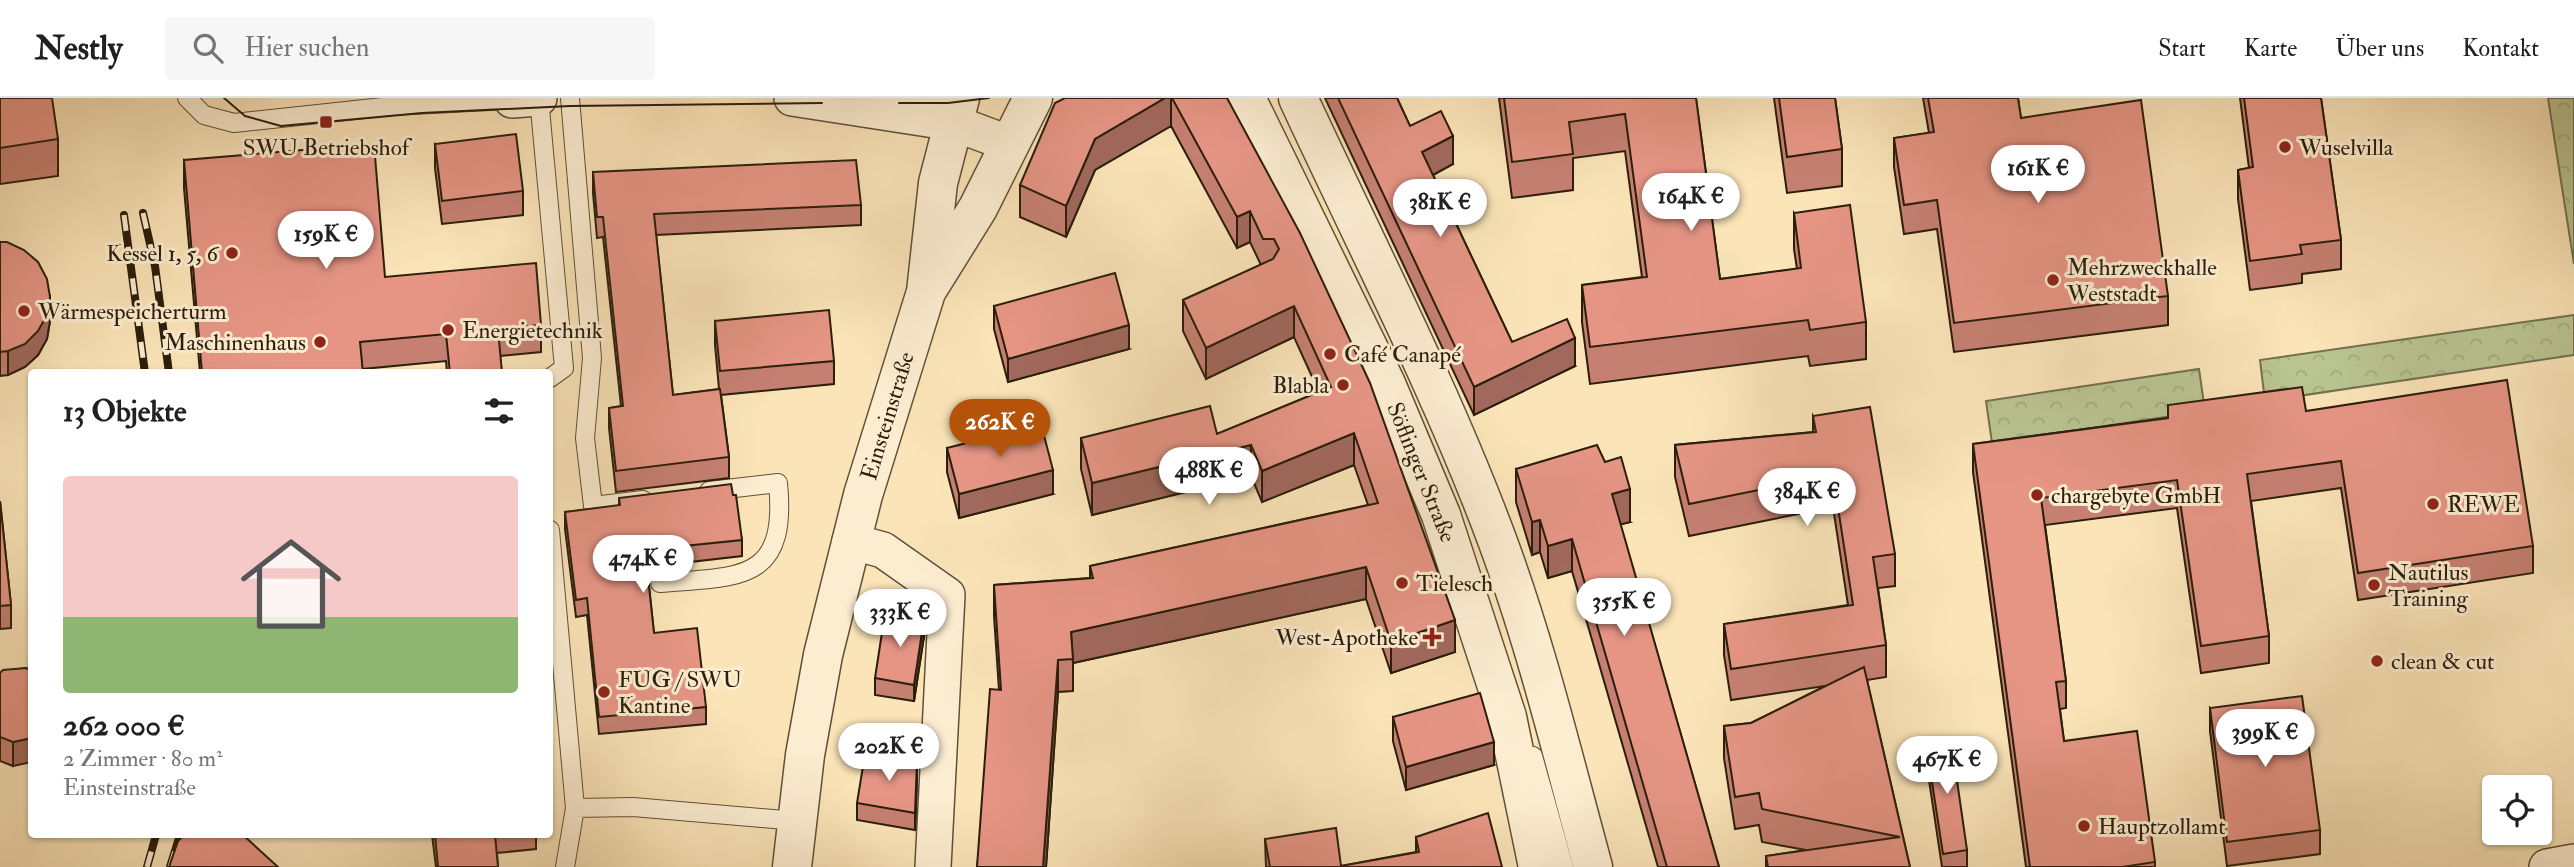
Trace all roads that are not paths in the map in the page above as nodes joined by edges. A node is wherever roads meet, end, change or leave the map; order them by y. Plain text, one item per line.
1 (187, 98) edge
2 (570, 98) edge
3 (1033, 98) edge
4 (1246, 98) edge
5 (1265, 98) edge
6 (1280, 98) edge
7 (1298, 98) edge
8 (518, 99) edge
9 (807, 101) edge
10 (884, 104) edge
11 (951, 106) edge
12 (1010, 144) junction
13 (926, 292) junction
14 (553, 377) edge
15 (685, 494) edge
16 (659, 498) edge
17 (850, 541) junction
18 (553, 563) edge
19 (660, 583) dead end
20 (575, 808) junction
21 (796, 821) junction
22 (2574, 862) edge
23 (565, 867) edge
24 (792, 867) edge
25 (933, 867) edge
26 (1538, 867) edge
27 (1564, 867) edge
28 (1578, 867) edge
29 (1594, 867) edge
30 (2547, 867) edge

1 - 8 lane
2 - 16 lane
3 - 12 street, Einsteinstraße
4 - 26 street, Söflinger Straße
5 - 27 lane
6 - 28 lane
7 - 29 street, Söflinger Straße
8 - 14 lane
9 - 10 street
10 - 11 street
11 - 12 street
11 - 13 street, Einsteinstraße
12 - 13 street, Einsteinstraße
13 - 17 street, Einsteinstraße
15 - 19 lane
17 - 21 street, Einsteinstraße
17 - 25 street
18 - 20 lane
20 - 21 lane
20 - 23 lane
21 - 24 street, Einsteinstraße
22 - 30 street

